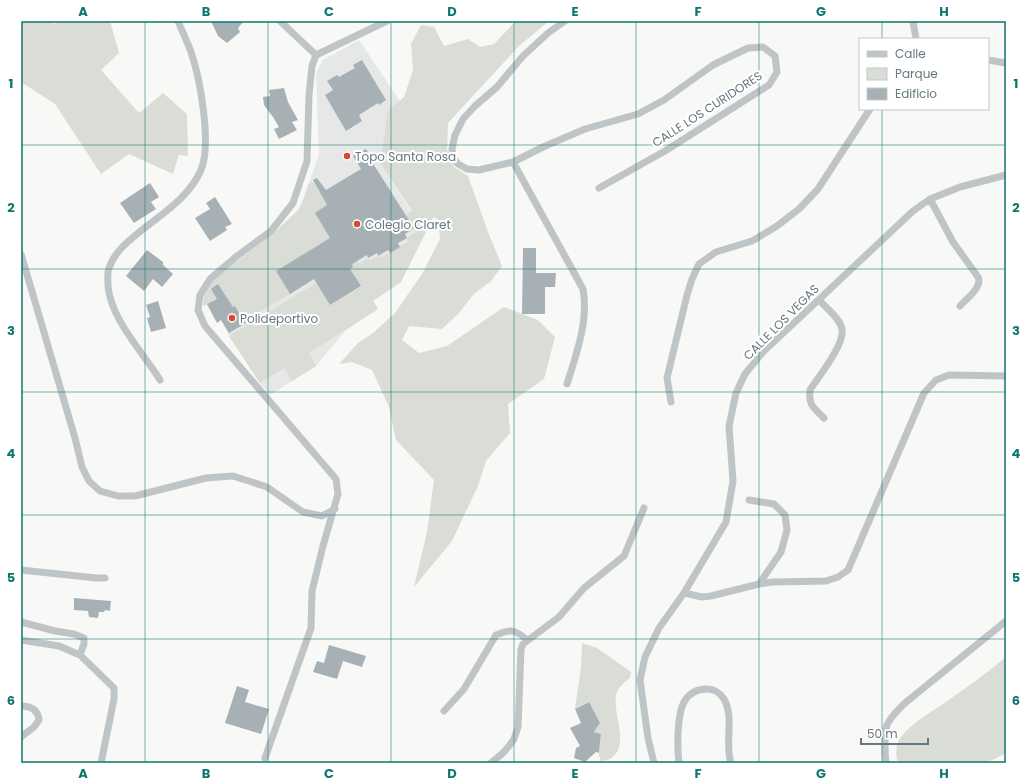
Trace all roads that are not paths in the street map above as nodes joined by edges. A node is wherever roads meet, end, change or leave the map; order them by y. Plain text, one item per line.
1 (178, 21) edge
2 (280, 21) edge
3 (387, 21) edge
4 (565, 21) edge
5 (913, 21) edge
6 (916, 38) edge
7 (316, 55) junction
8 (989, 60) edge
9 (1006, 63) edge
10 (869, 110) edge
11 (513, 162) junction
12 (1006, 175) edge
13 (599, 188) dead end
14 (930, 198) junction
15 (21, 254) edge
16 (819, 300) junction
17 (960, 306) dead end
18 (1006, 376) edge
19 (160, 380) dead end
20 (567, 384) dead end
21 (671, 402) dead end
22 (824, 418) dead end
23 (749, 500) dead end
24 (644, 508) dead end
25 (335, 509) junction
26 (21, 570) edge
27 (105, 578) dead end
28 (758, 584) junction
29 (684, 593) junction
30 (1006, 621) edge
31 (21, 622) edge
32 (21, 640) edge
33 (526, 640) junction
34 (80, 655) junction
35 (21, 706) edge
36 (444, 711) dead end
37 (21, 737) edge
38 (265, 758) dead end
39 (101, 763) edge
40 (491, 763) edge
41 (654, 763) edge
42 (679, 763) edge
43 (731, 763) edge
44 (886, 763) edge

1 - 19 street
2 - 7 street
3 - 7 street
4 - 11 street, CALLE LOS CURIDORES
5 - 6 street
7 - 25 street
8 - 9 street
10 - 21 street
11 - 13 street, CALLE LOS CURIDORES
11 - 20 street
12 - 14 street, CALLE LOS VEGAS
14 - 16 street, CALLE LOS VEGAS
14 - 17 street
15 - 25 street
16 - 22 street
16 - 29 street, CALLE LOS VEGAS
18 - 28 street
23 - 28 street
24 - 33 street
25 - 38 street
26 - 27 street
28 - 29 street
29 - 41 street, CALLE LOS VEGAS
30 - 44 street
31 - 34 street
32 - 34 street
33 - 36 street
33 - 40 street
34 - 39 street
35 - 37 street
42 - 43 street

